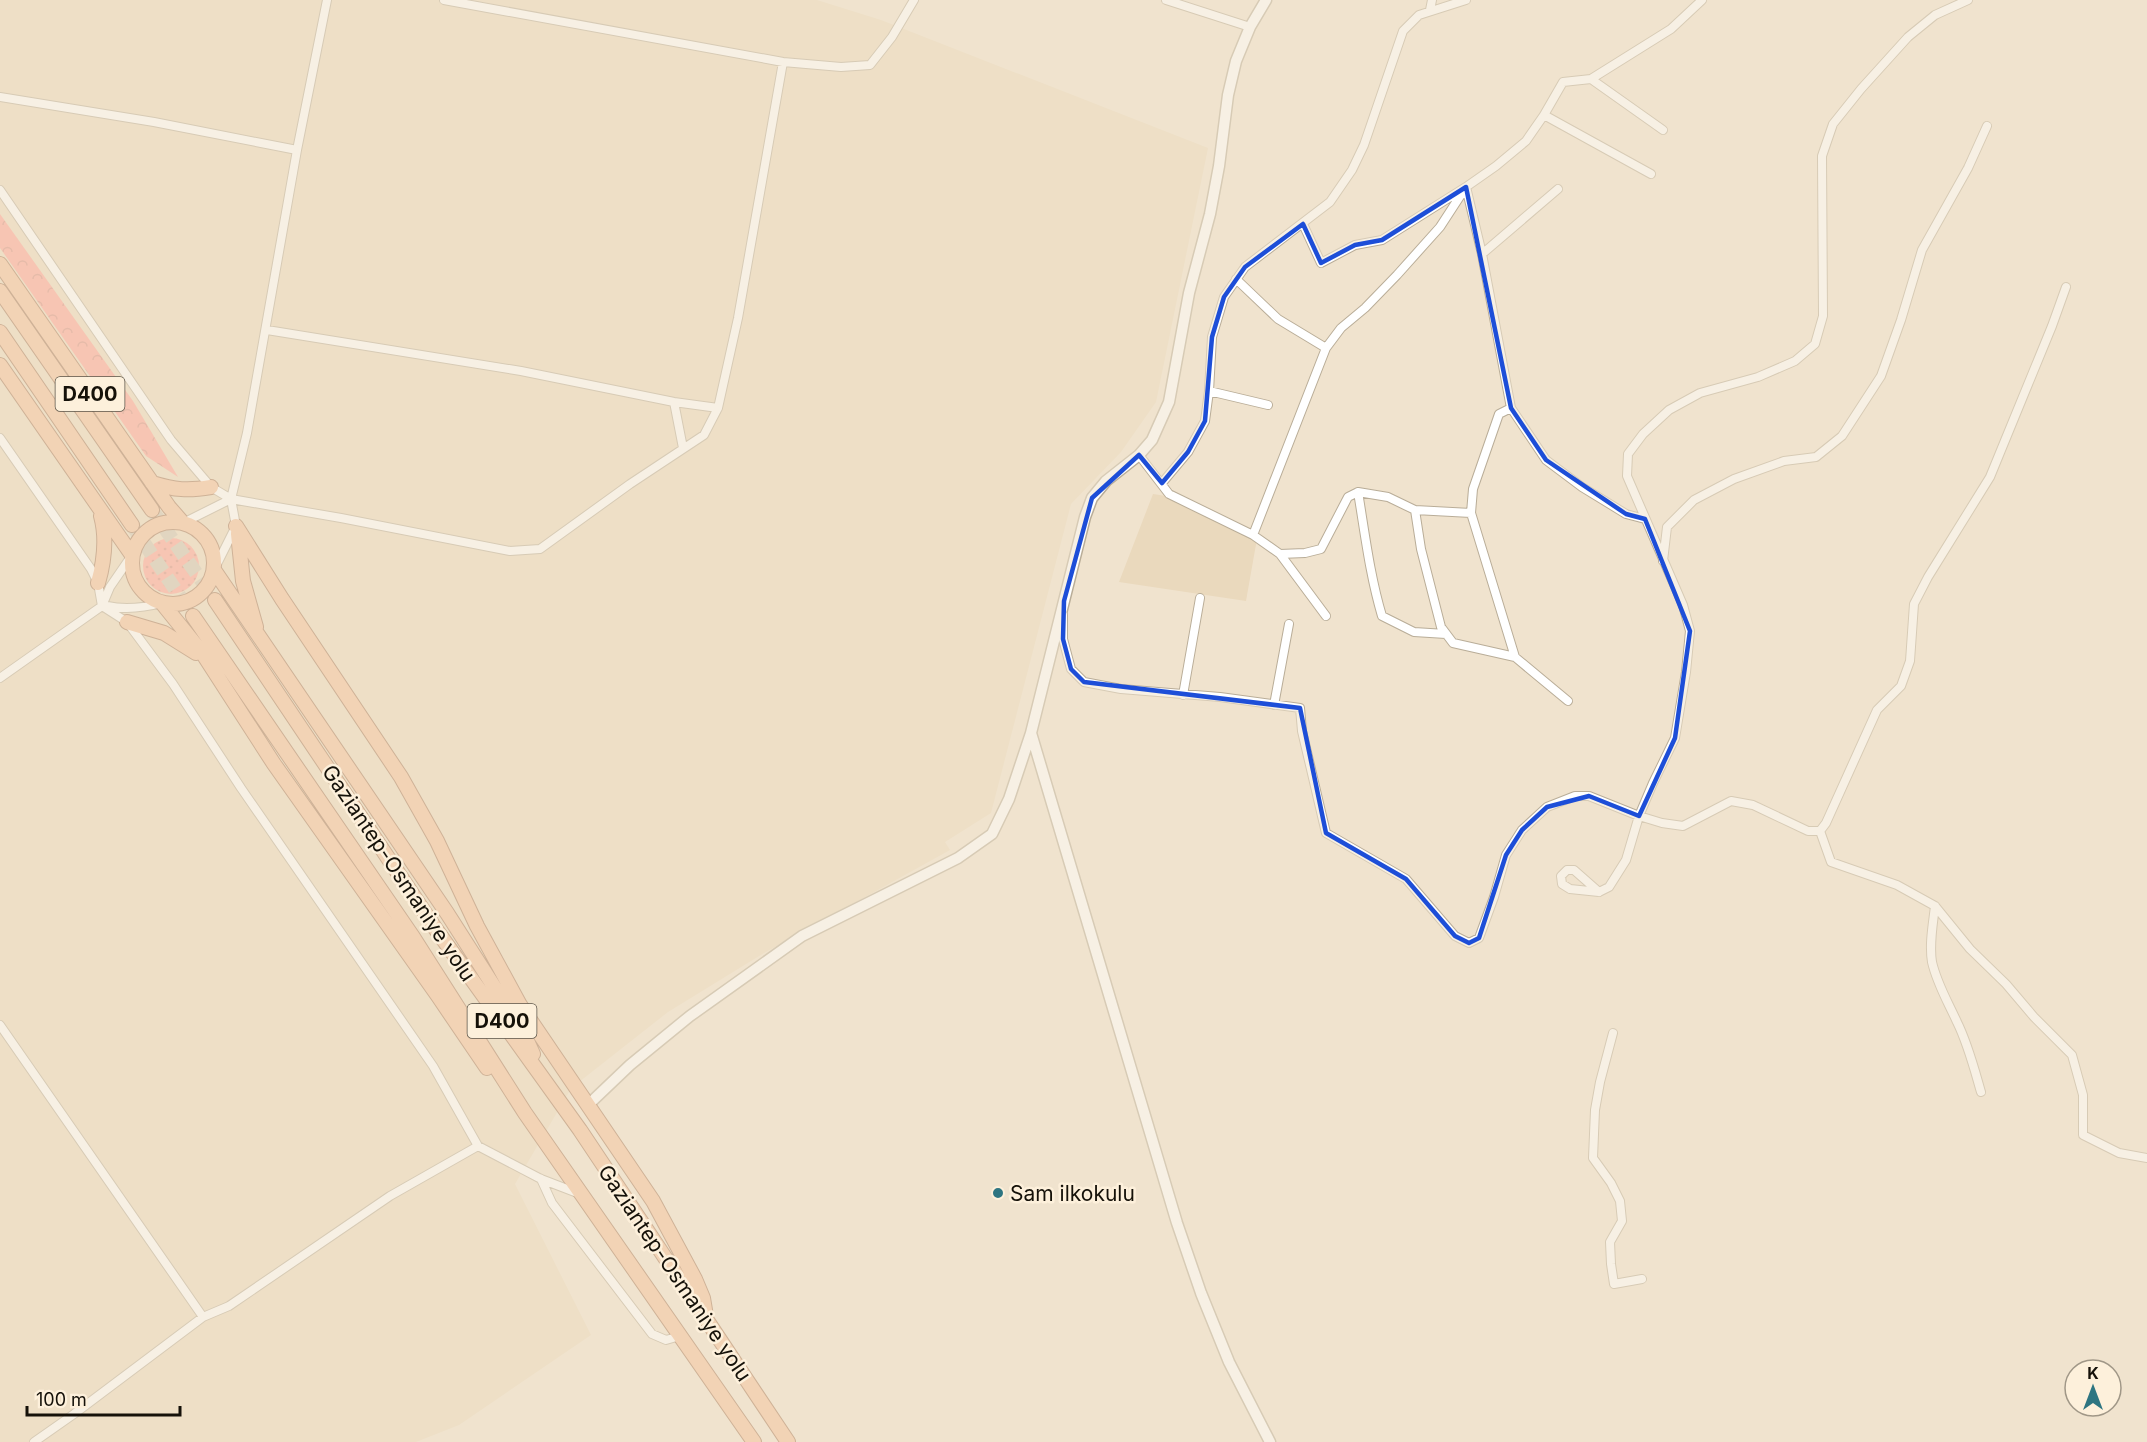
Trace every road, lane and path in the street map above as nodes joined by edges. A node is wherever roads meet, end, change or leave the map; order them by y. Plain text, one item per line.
1 (327, 0) edge
2 (444, 0) edge
3 (914, 0) edge
4 (1166, 0) edge
5 (1266, 0) edge
6 (1432, 0) edge
7 (1466, 0) edge
8 (1702, 0) edge
9 (1968, 0) edge
10 (1430, 10) junction
11 (1250, 27) junction
12 (783, 62) junction
13 (1591, 79) junction
14 (0, 97) edge
15 (1544, 115) junction
16 (1987, 126) dead end
17 (1663, 130) dead end
18 (297, 150) junction
19 (1651, 174) dead end
20 (1466, 187) junction
21 (1558, 189) dead end
22 (0, 190) edge
23 (1303, 224) junction
24 (1482, 254) junction
25 (0, 264) edge
26 (1236, 279) junction
27 (2066, 287) dead end
28 (0, 291) edge
29 (267, 330) junction
30 (0, 332) edge
31 (1326, 348) junction
32 (0, 365) edge
33 (1209, 391) junction
34 (674, 402) junction
35 (1268, 405) dead end
36 (718, 408) junction
37 (1511, 408) junction
38 (0, 438) edge
39 (683, 448) junction
40 (1138, 455) junction
41 (152, 483) junction
42 (1162, 483) junction
43 (211, 487) junction
44 (1358, 492) junction
45 (231, 499) junction
46 (98, 509) junction
47 (152, 510) tunnel mouth
48 (1415, 510) junction
49 (1471, 513) junction
50 (1645, 519) junction
51 (183, 523) junction
52 (132, 525) tunnel mouth
53 (236, 526) junction
54 (1253, 535) junction
55 (1280, 554) junction
56 (132, 555) junction
57 (1663, 562) junction
58 (214, 570) junction
59 (98, 583) junction
60 (1200, 598) dead end
61 (215, 600) tunnel mouth
62 (1064, 601) junction
63 (162, 603) junction
64 (102, 606) junction
65 (193, 616) tunnel mouth
66 (1326, 616) dead end
67 (128, 622) junction
68 (1289, 624) dead end
69 (1446, 634) junction
70 (259, 637) junction
71 (1515, 657) junction
72 (208, 662) junction
73 (0, 678) edge
74 (1183, 695) junction
75 (1568, 701) dead end
76 (1274, 705) junction
77 (1031, 733) junction
78 (1640, 816) junction
79 (1820, 831) junction
80 (1599, 892) junction
81 (1935, 906) junction
82 (0, 1025) edge
83 (1613, 1033) dead end
84 (548, 1086) junction
85 (1981, 1092) dead end
86 (588, 1105) junction
87 (525, 1113) junction
88 (478, 1146) junction
89 (2147, 1158) edge
90 (541, 1179) junction
91 (580, 1194) junction
92 (1642, 1279) dead end
93 (203, 1317) junction
94 (706, 1321) junction
95 (680, 1336) junction
96 (34, 1442) edge
97 (754, 1442) edge
98 (788, 1442) edge
99 (1270, 1442) edge

1 - 18 street
2 - 12 street
3 - 12 street
4 - 11 street
5 - 11 street
6 - 10 street
7 - 10 street
8 - 13 street
9 - 50 street
10 - 23 street
11 - 40 street
12 - 36 street
13 - 15 street
13 - 17 street
14 - 18 street
15 - 19 street
15 - 20 street
16 - 57 street
18 - 29 street
20 - 23 street
20 - 24 street
20 - 31 street
21 - 24 street
22 - 43 street
23 - 26 street
24 - 37 street
25 - 41 highway, D400
26 - 31 street
26 - 33 street
27 - 79 street
28 - 47 highway
29 - 34 street
29 - 45 street
30 - 52 highway
31 - 54 street
32 - 46 highway, D400
33 - 35 street
33 - 42 street
34 - 36 street
34 - 39 street
36 - 39 street
37 - 49 street
37 - 50 street
38 - 59 street
39 - 45 street
40 - 42 street
40 - 62 street
41 - 43 highway
41 - 51 highway, D400
42 - 54 street
43 - 45 street
44 - 48 street
44 - 55 street
44 - 69 street
45 - 51 street
45 - 53 street
46 - 56 highway, D400
46 - 59 highway, D400
48 - 49 street
48 - 69 street
49 - 71 street
50 - 57 street
51 - 56 highway
51 - 58 highway, D400
53 - 58 street
53 - 70 highway, D400
53 - 86 highway
54 - 55 street
55 - 66 street
56 - 63 highway, D400
56 - 64 street
57 - 78 street
58 - 63 highway
58 - 70 highway, D400
59 - 64 street
60 - 74 street
61 - 84 highway, Gaziantep-Osmaniye yolu / D400
62 - 74 street
62 - 77 street
63 - 64 street
63 - 72 highway, D400
64 - 67 street
64 - 73 street
65 - 87 highway, Gaziantep-Osmaniye yolu / D400
67 - 72 highway, D400
67 - 88 street
68 - 76 street
69 - 71 street
70 - 84 highway, D400
71 - 75 street
72 - 87 highway, D400
74 - 76 street
76 - 78 street
77 - 86 street
77 - 99 street
78 - 79 street
78 - 80 street
79 - 81 street
80 - 80 street
81 - 85 street
81 - 89 street
82 - 93 street
83 - 92 street
84 - 94 highway, Gaziantep-Osmaniye yolu / D400
86 - 94 highway
87 - 91 highway, Gaziantep-Osmaniye yolu / D400
88 - 90 street
88 - 93 street
90 - 91 street
90 - 95 street
91 - 95 highway, Gaziantep-Osmaniye yolu / D400
93 - 96 street
94 - 98 highway, Gaziantep-Osmaniye yolu / D400
95 - 97 highway, Gaziantep-Osmaniye yolu / D400

